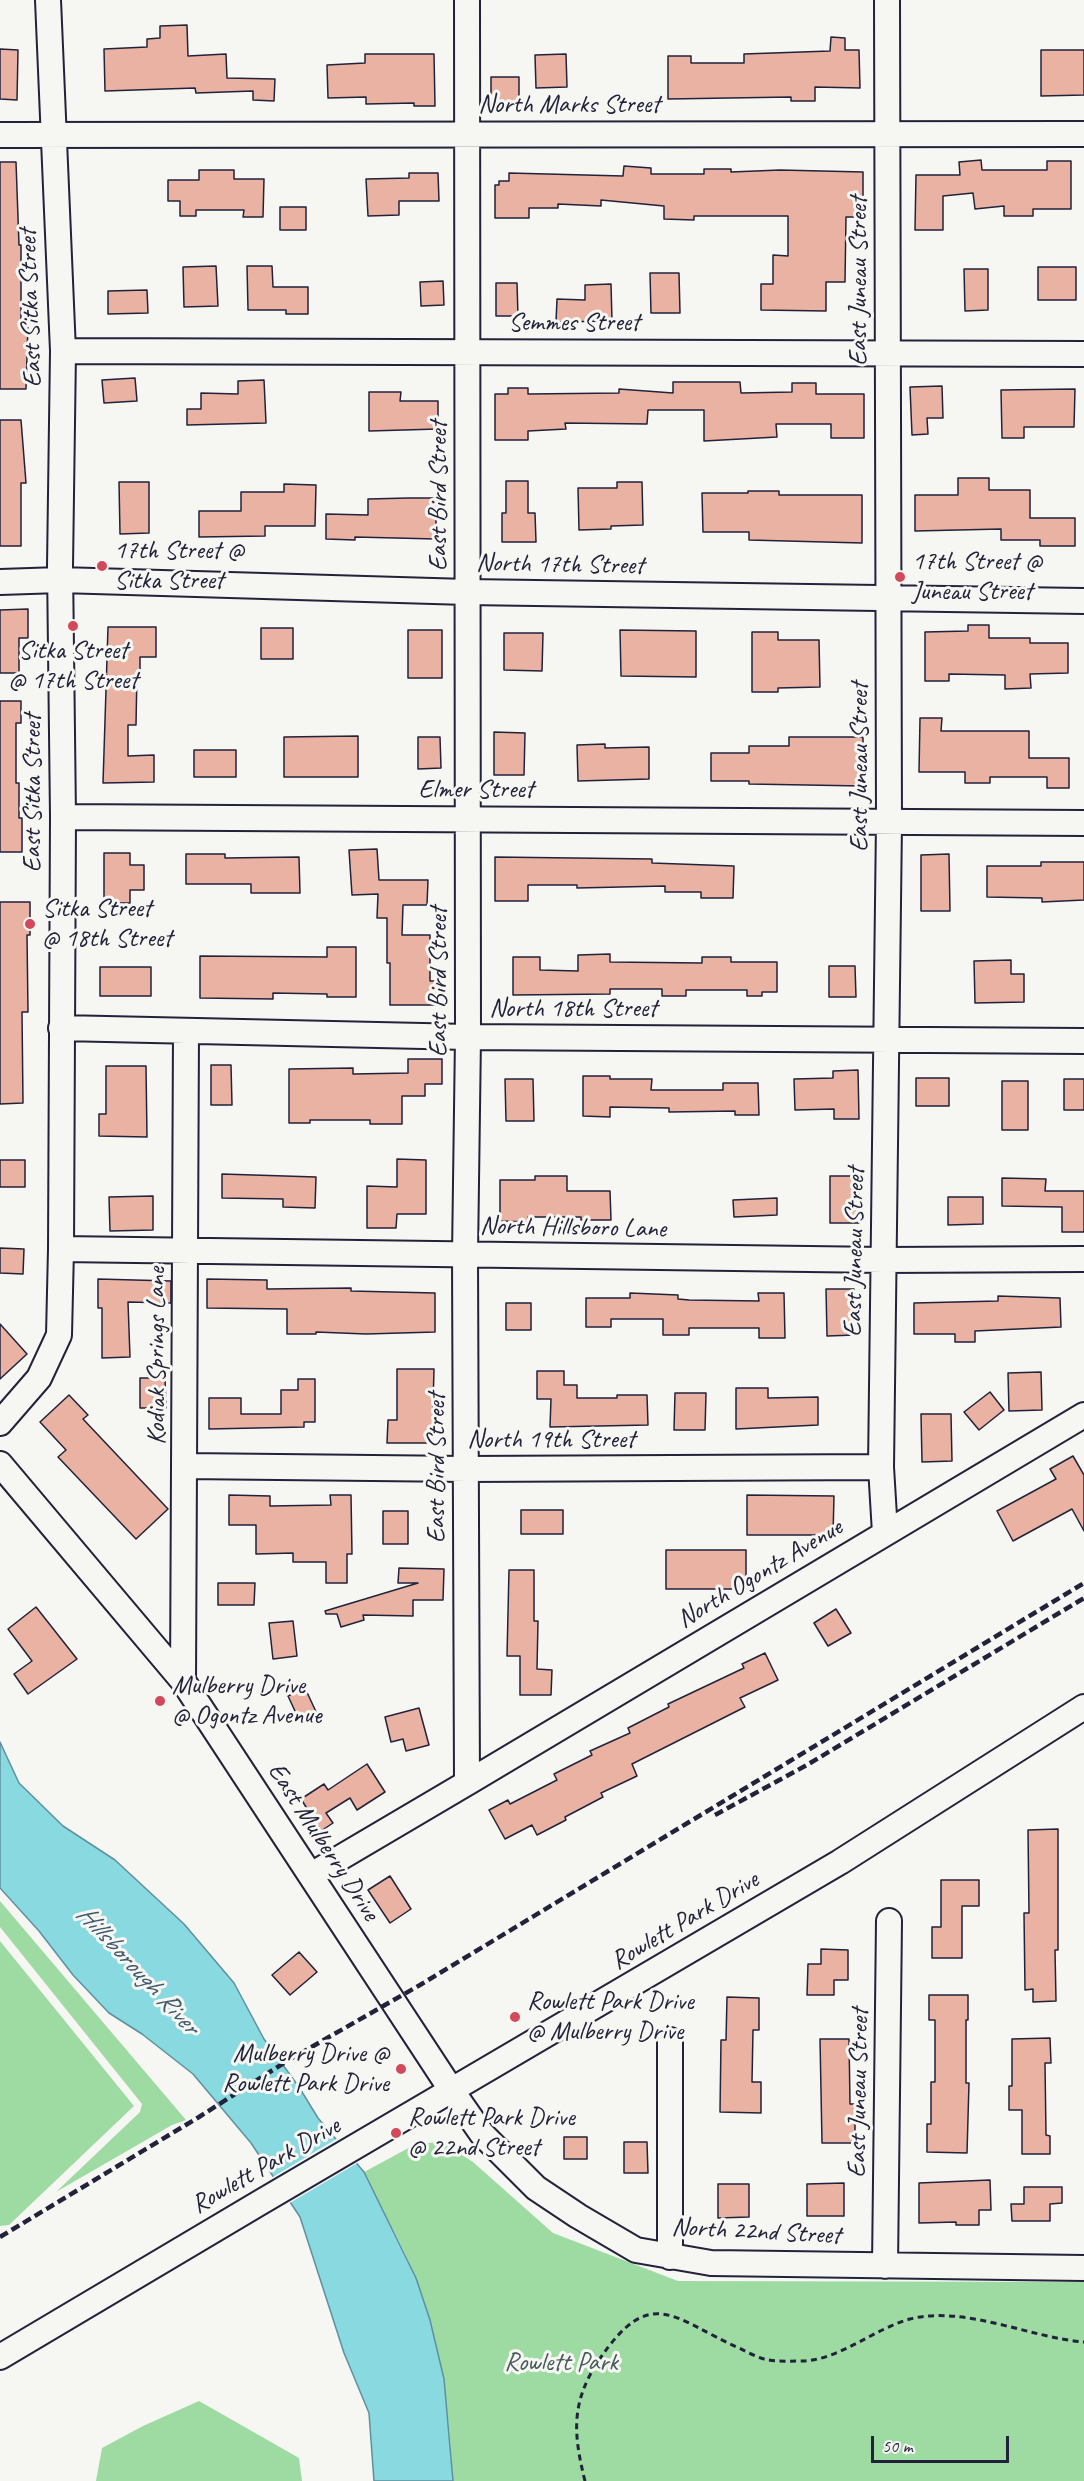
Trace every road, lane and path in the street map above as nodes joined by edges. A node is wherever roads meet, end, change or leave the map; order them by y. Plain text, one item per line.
1 (48, 0) edge
2 (467, 0) edge
3 (887, 0) edge
4 (467, 133) junction
5 (887, 134) junction
6 (1084, 134) edge
7 (0, 135) edge
8 (53, 135) junction
9 (63, 351) junction
10 (467, 351) junction
11 (887, 353) junction
12 (1084, 354) edge
13 (60, 580) junction
14 (0, 582) edge
15 (467, 592) junction
16 (888, 599) junction
17 (1084, 601) edge
18 (63, 817) junction
19 (468, 818) junction
20 (889, 822) junction
21 (1084, 823) edge
22 (61, 1028) junction
23 (186, 1032) junction
24 (468, 1037) junction
25 (886, 1040) junction
26 (1084, 1041) edge
27 (61, 1249) junction
28 (186, 1252) junction
29 (465, 1255) junction
30 (1084, 1259) edge
31 (883, 1260) junction
32 (1084, 1415) edge
33 (0, 1423) edge
34 (0, 1464) edge
35 (185, 1466) junction
36 (881, 1467) junction
37 (466, 1468) junction
38 (885, 1533) junction
39 (183, 1681) junction
40 (1084, 1707) edge
41 (467, 1784) junction
42 (311, 1875) junction
43 (889, 1921) dead end
44 (670, 2040) dead end
45 (452, 2091) junction
46 (670, 2257) junction
47 (885, 2266) junction
48 (1084, 2268) edge
49 (1084, 2342) edge
50 (0, 2357) edge
51 (585, 2481) edge

1 - 8 street, East Sitka Street
2 - 4 street, East Bird Street
3 - 5 street, East Juneau Street
4 - 5 street, North Marks Street
4 - 8 street, North Marks Street
4 - 10 street, East Bird Street
5 - 6 street, North Marks Street
5 - 11 street, East Juneau Street
7 - 8 street, North Marks Street
8 - 9 street, East Sitka Street
9 - 10 street, Semmes Street
9 - 13 street, East Sitka Street
10 - 11 street, Semmes Street
10 - 15 street, East Bird Street
11 - 12 street, Semmes Street
11 - 16 street, East Juneau Street
13 - 14 street, North 17th Street
13 - 15 street, North 17th Street
13 - 18 street, East Sitka Street
15 - 16 street, North 17th Street
15 - 19 street, East Bird Street
16 - 17 street, North 17th Street
16 - 20 street, East Juneau Street
18 - 19 street, Elmer Street
18 - 22 street, East Sitka Street
19 - 20 street, Elmer Street
19 - 24 street, East Bird Street
20 - 21 street, Elmer Street
20 - 25 street, East Juneau Street
22 - 23 street, North 18th Street
22 - 27 street, East Sitka Street
23 - 24 street, North 18th Street
23 - 28 street, Kodiak Springs Lane
24 - 25 street, North 18th Street
24 - 29 street, East Bird Street
25 - 26 street, North 18th Street
25 - 31 street, East Juneau Street
27 - 28 street, North Hillsboro Lane
27 - 33 street, East Sitka Street
28 - 29 street, North Hillsboro Lane
28 - 35 street, Kodiak Springs Lane
29 - 31 street, North Hillsboro Lane
29 - 37 street, East Bird Street
30 - 31 street, North Hillsboro Lane
31 - 36 street, East Juneau Street
32 - 38 street, North Ogontz Avenue
34 - 39 street, East Mulberry Drive
35 - 37 street, North 19th Street
35 - 39 street, Kodiak Springs Lane
36 - 37 street, North 19th Street
36 - 38 street, East Juneau Street
37 - 41 street, East Bird Street
38 - 41 street, North Ogontz Avenue
39 - 42 street, East Mulberry Drive
40 - 45 street, Rowlett Park Drive
41 - 42 street
42 - 45 street, East Mulberry Drive
43 - 47 street, East Juneau Street
44 - 46 street
45 - 46 street, North 22nd Street
45 - 50 street, Rowlett Park Drive
46 - 47 street, North 22nd Street
47 - 48 street, North 22nd Street
49 - 51 path

